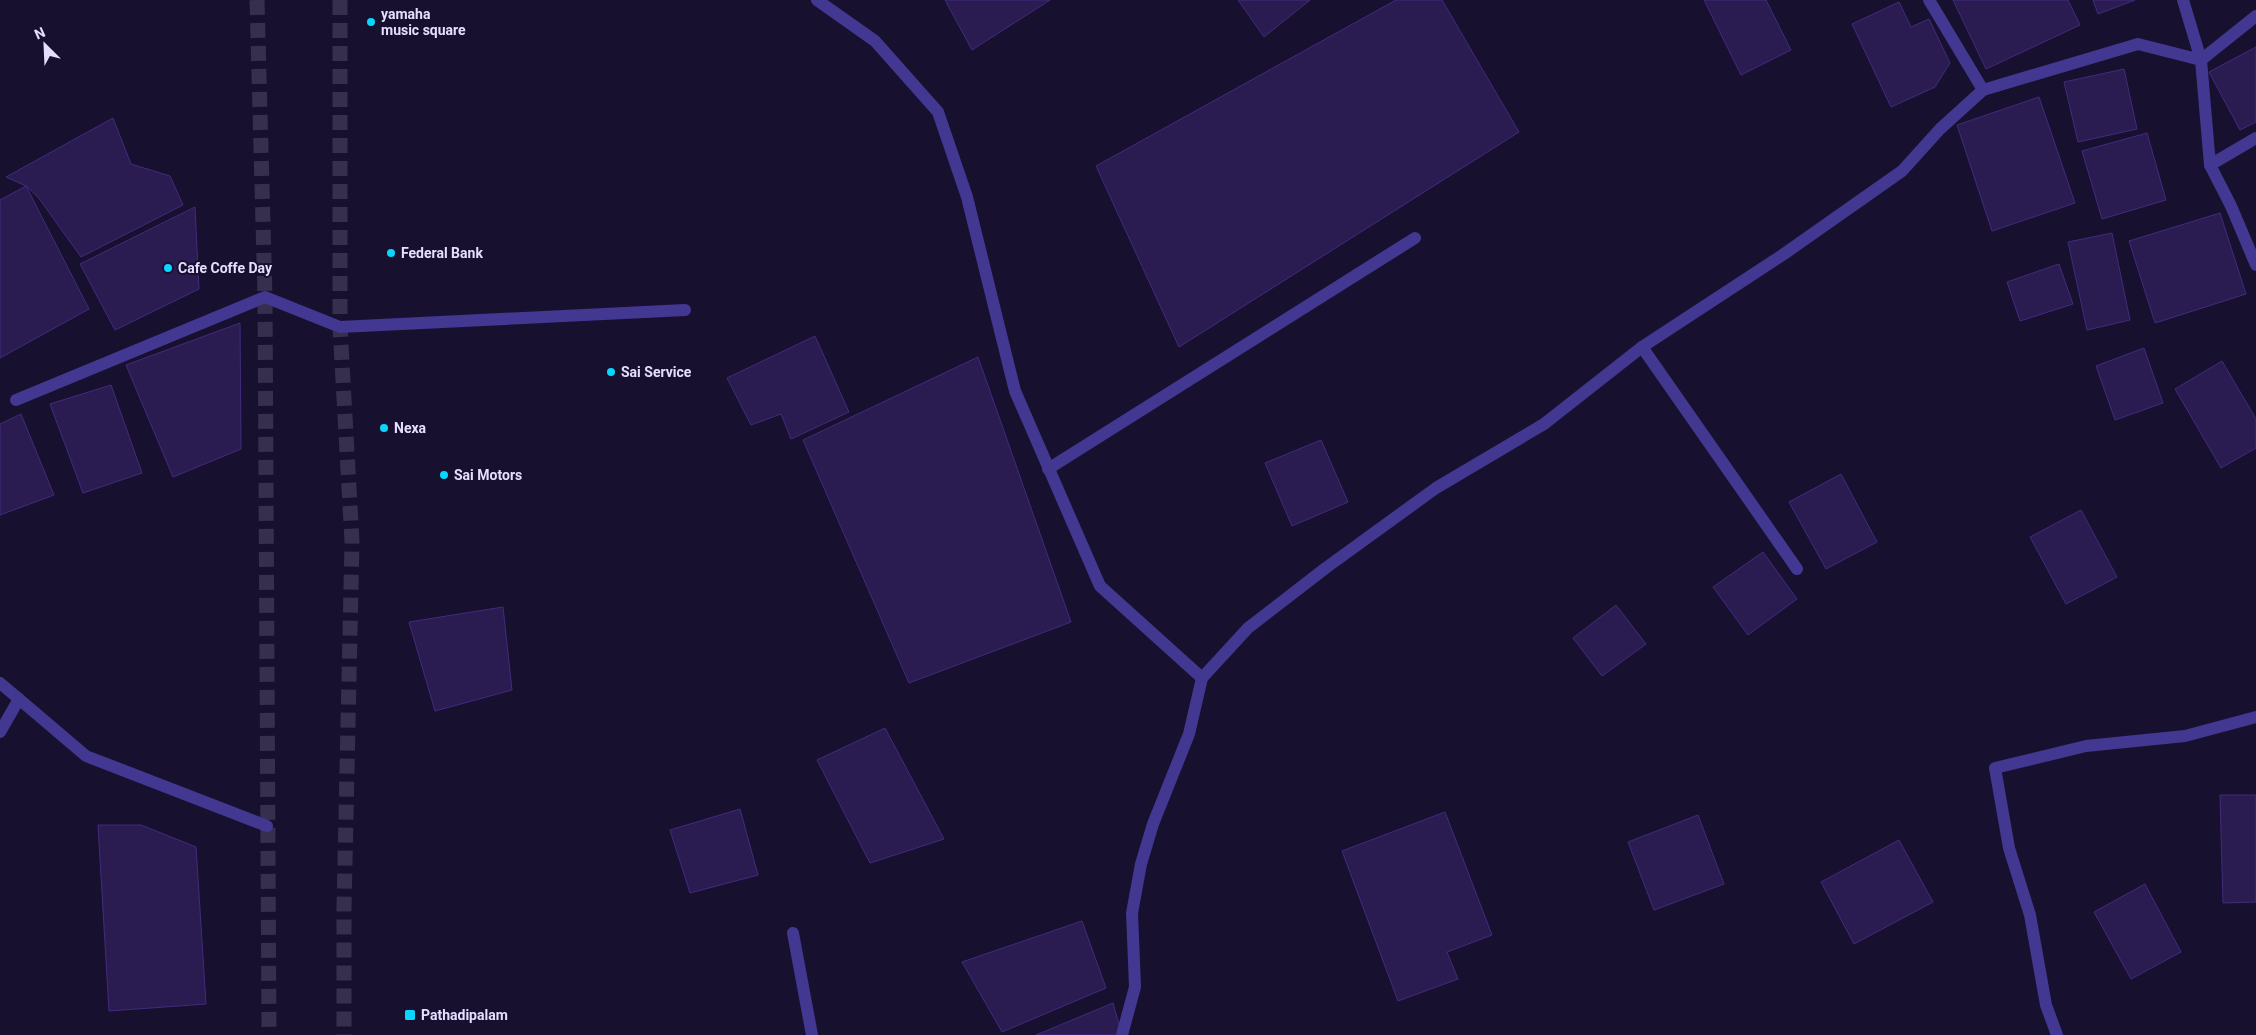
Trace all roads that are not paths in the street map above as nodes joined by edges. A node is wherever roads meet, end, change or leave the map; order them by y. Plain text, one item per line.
1 (817, 0) edge
2 (1928, 0) edge
3 (2183, 0) edge
4 (2256, 16) edge
5 (2201, 60) junction
6 (1983, 90) junction
7 (2256, 138) edge
8 (2210, 166) junction
9 (1415, 238) dead end
10 (2256, 265) edge
11 (686, 310) dead end
12 (1642, 347) junction
13 (16, 400) dead end
14 (1048, 469) junction
15 (1797, 569) dead end
16 (1202, 678) junction
17 (0, 683) edge
18 (18, 699) junction
19 (2256, 717) edge
20 (0, 732) edge
21 (267, 826) dead end
22 (793, 933) dead end
23 (812, 1035) edge
24 (1122, 1035) edge
25 (2057, 1035) edge

1 - 14 street
2 - 6 street
3 - 5 street
4 - 5 street
5 - 6 street
5 - 8 street
6 - 12 street
7 - 8 street
8 - 10 street
9 - 14 street
11 - 13 street
12 - 15 street
12 - 16 street
14 - 16 street
16 - 24 street
17 - 18 street
18 - 20 street
18 - 21 street
19 - 25 street
22 - 23 street

